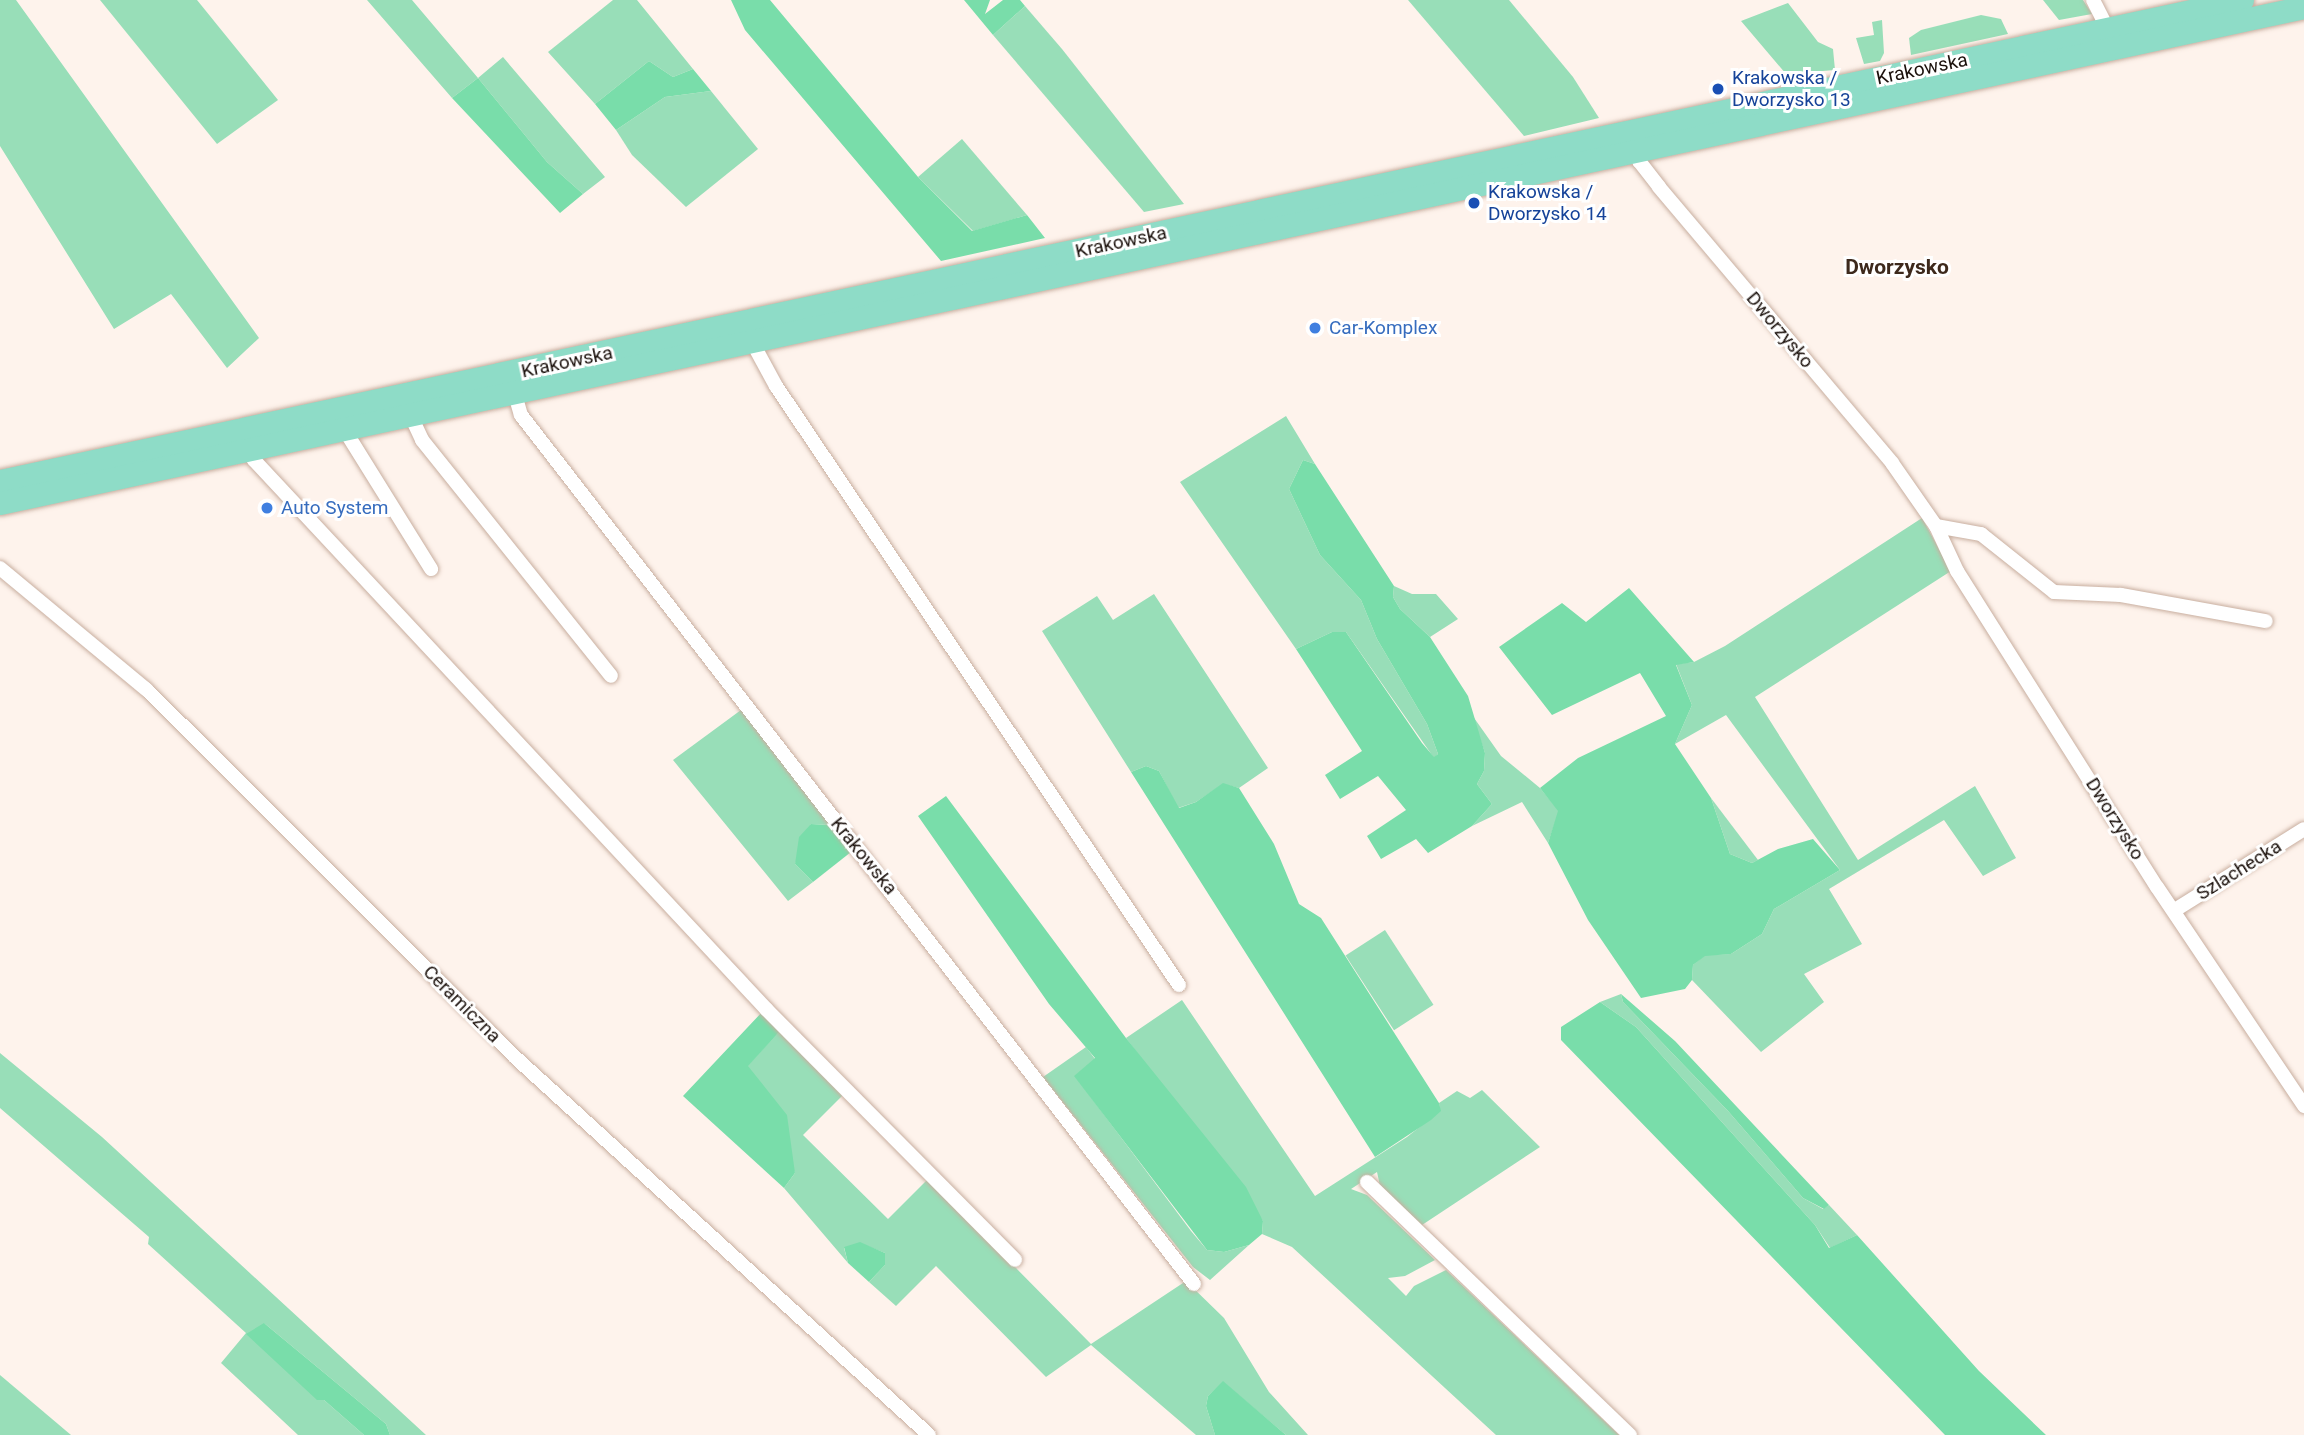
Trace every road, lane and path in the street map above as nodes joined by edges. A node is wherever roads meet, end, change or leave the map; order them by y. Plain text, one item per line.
1 (2093, 0) edge
2 (2242, 0) edge
3 (2304, 7) edge
4 (2108, 29) junction
5 (1634, 142) junction
6 (751, 340) junction
7 (514, 391) junction
8 (410, 414) junction
9 (344, 429) junction
10 (249, 449) junction
11 (0, 481) edge
12 (0, 503) edge
13 (1936, 526) junction
14 (0, 568) edge
15 (431, 569) dead end
16 (2266, 621) dead end
17 (611, 676) dead end
18 (2304, 829) edge
19 (2175, 910) junction
20 (1179, 985) dead end
21 (2304, 1106) edge
22 (1367, 1182) dead end
23 (1014, 1260) dead end
24 (1194, 1284) dead end
25 (929, 1435) edge
26 (1630, 1435) edge

1 - 4 street
2 - 4 main road, Krakowska
3 - 5 main road, Krakowska
4 - 5 main road, Krakowska
5 - 6 main road, Krakowska
5 - 11 main road, Krakowska
5 - 13 street, Dworzysko
6 - 7 main road, Krakowska
6 - 20 street
7 - 8 main road, Krakowska
7 - 24 street, Krakowska
8 - 9 main road, Krakowska
8 - 17 street
9 - 10 main road, Krakowska
9 - 15 street
10 - 12 main road, Krakowska
10 - 23 street
13 - 16 street
13 - 19 street, Dworzysko
14 - 25 street, Ceramiczna
18 - 19 street, Szlachecka
19 - 21 street, Dworzysko
22 - 26 street

